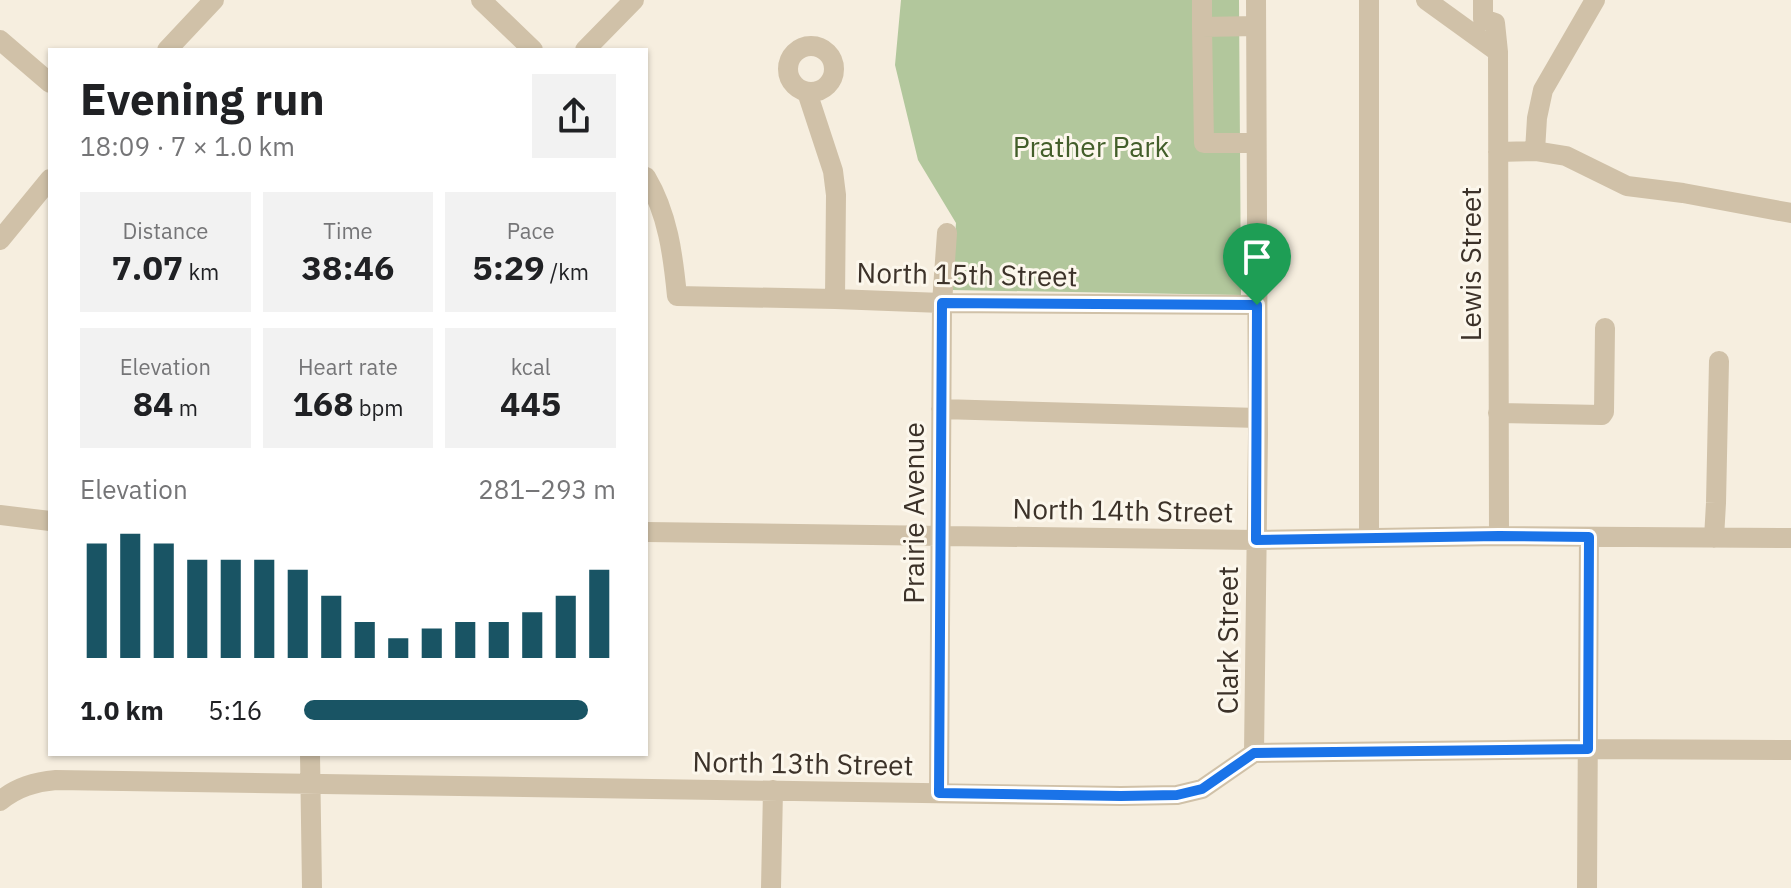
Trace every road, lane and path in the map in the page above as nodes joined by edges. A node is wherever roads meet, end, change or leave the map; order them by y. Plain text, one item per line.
1 (214, 0) edge
2 (481, 0) edge
3 (634, 0) edge
4 (1202, 0) edge
5 (1256, 0) edge
6 (1369, 0) edge
7 (1426, 0) edge
8 (1483, 0) edge
9 (1595, 0) edge
10 (1256, 26) junction
11 (1202, 27) junction
12 (0, 40) edge
13 (169, 48) edge
14 (531, 48) edge
15 (587, 48) edge
16 (1498, 52) junction
17 (48, 81) edge
18 (807, 92) dead end
19 (1256, 143) junction
20 (1535, 151) junction
21 (1498, 152) junction
22 (48, 181) edge
23 (648, 181) edge
24 (1791, 213) edge
25 (947, 233) dead end
26 (0, 240) edge
27 (835, 299) junction
28 (942, 303) junction
29 (1257, 305) junction
30 (1605, 328) dead end
31 (1719, 361) dead end
32 (941, 409) junction
33 (1498, 413) junction
34 (1258, 418) junction
35 (0, 515) edge
36 (48, 521) edge
37 (648, 532) edge
38 (940, 536) junction
39 (1499, 536) junction
40 (1589, 537) junction
41 (1369, 538) junction
42 (1714, 538) junction
43 (1791, 538) edge
44 (1256, 540) junction
45 (1588, 749) junction
46 (1791, 750) edge
47 (1254, 753) junction
48 (310, 756) edge
49 (310, 784) junction
50 (773, 790) junction
51 (939, 793) junction
52 (0, 801) edge
53 (312, 888) edge
54 (771, 888) edge
55 (1587, 888) edge

1 - 13 street
2 - 14 street
3 - 15 street
4 - 11 street
5 - 10 street, Clark Street
6 - 41 street
7 - 16 street
8 - 16 street, Lewis Street
9 - 20 street
10 - 11 street
10 - 19 street, Clark Street
11 - 19 street
12 - 17 street
16 - 21 street, Lewis Street
18 - 27 street
19 - 29 street, Clark Street
20 - 21 street
20 - 24 street
21 - 33 street, Lewis Street
22 - 26 street
23 - 27 street, North 15th Street
25 - 28 street, Prairie Avenue
27 - 28 street, North 15th Street
28 - 29 street, North 15th Street
28 - 32 street, Prairie Avenue
29 - 34 street, Clark Street
30 - 33 street
31 - 42 street
32 - 34 street
32 - 38 street, Prairie Avenue
33 - 39 street, Lewis Street
34 - 44 street, Clark Street
35 - 36 street
37 - 38 street, North 14th Street
38 - 44 street, North 14th Street
38 - 51 street, Prairie Avenue
39 - 40 street, North 14th Street
39 - 41 street, North 14th Street
40 - 42 street, North 14th Street
40 - 45 street
41 - 44 street, North 14th Street
42 - 43 street, North 14th Street
44 - 47 street, Clark Street
45 - 46 street
45 - 47 street
45 - 55 street
47 - 51 street, North 13th Street
48 - 49 street
49 - 50 street, North 13th Street
49 - 52 street, North 13th Street
49 - 53 street
50 - 51 street, North 13th Street
50 - 54 street

